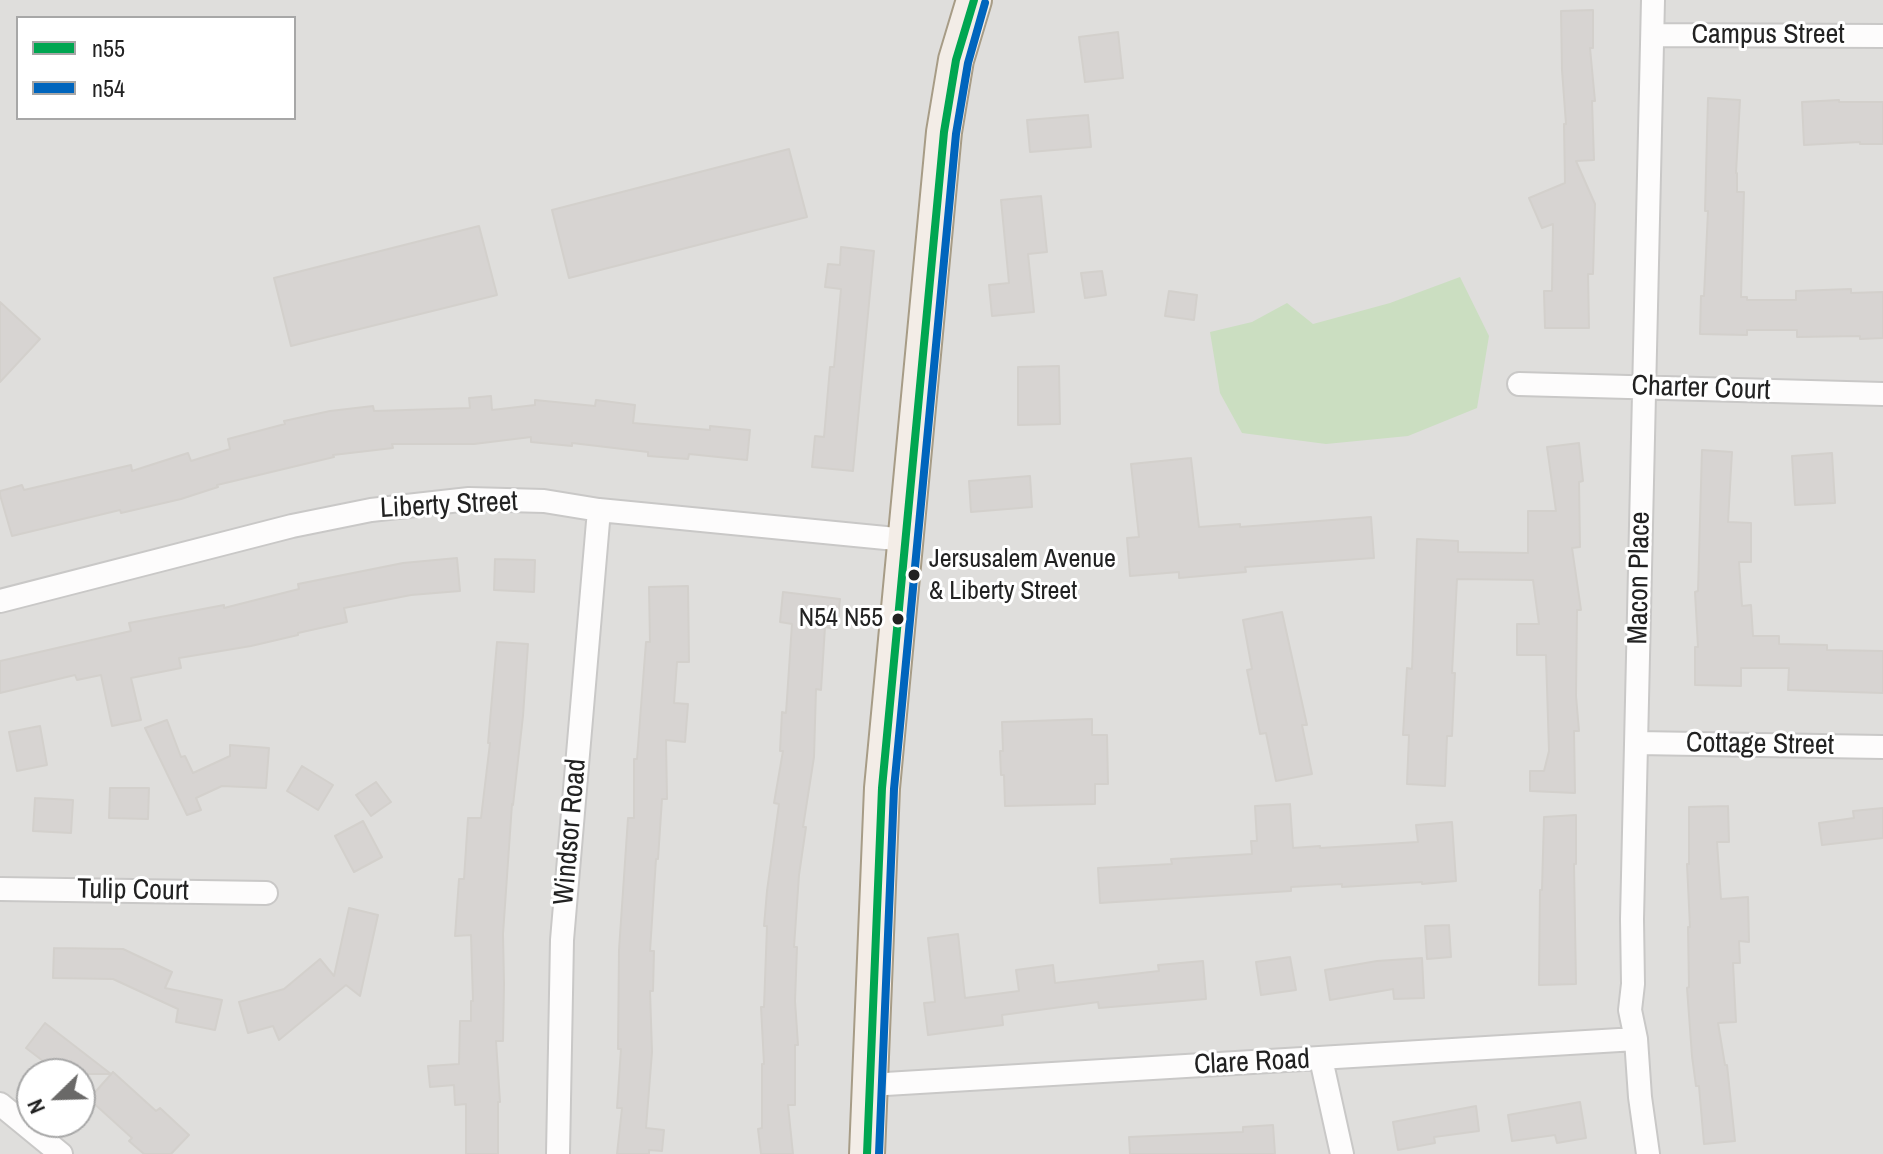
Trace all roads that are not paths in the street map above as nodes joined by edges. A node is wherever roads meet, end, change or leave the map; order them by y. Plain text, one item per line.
1 (974, 0) edge
2 (1653, 0) edge
3 (1653, 35) junction
4 (1883, 36) edge
5 (1519, 384) dead end
6 (1644, 388) junction
7 (1883, 394) edge
8 (599, 510) junction
9 (906, 540) junction
10 (0, 601) edge
11 (1637, 743) junction
12 (1883, 747) edge
13 (0, 889) edge
14 (266, 893) dead end
15 (1636, 1039) junction
16 (1321, 1059) junction
17 (869, 1085) junction
18 (0, 1104) edge
19 (61, 1154) edge
20 (558, 1154) edge
21 (867, 1154) edge
22 (1342, 1154) edge
23 (1648, 1154) edge

1 - 9 main road
2 - 3 street, Macon Place
3 - 4 street, Campus Street
3 - 6 street, Macon Place
5 - 6 street, Charter Court
6 - 7 street, Charter Court
6 - 11 street, Macon Place
8 - 9 street, Liberty Street
8 - 10 street, Liberty Street
8 - 20 street, Windsor Road
9 - 17 main road
11 - 12 street, Cottage Street
11 - 15 street, Macon Place
13 - 14 street, Tulip Court
15 - 16 street, Clare Road
15 - 23 street, Macon Place
16 - 17 street, Clare Road
16 - 22 street
17 - 21 main road
18 - 19 street

